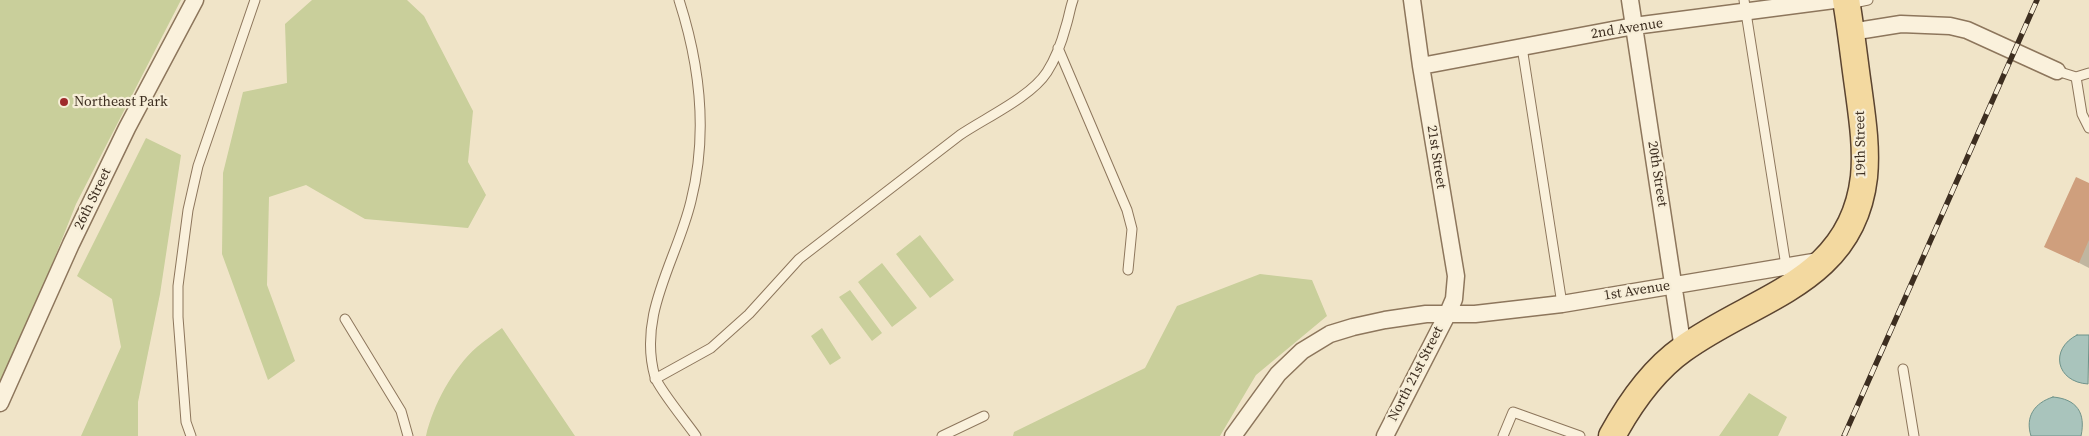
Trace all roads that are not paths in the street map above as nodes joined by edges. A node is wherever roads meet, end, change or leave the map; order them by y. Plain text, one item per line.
1 (195, 0) edge
2 (255, 0) edge
3 (679, 0) edge
4 (1073, 0) edge
5 (1412, 0) edge
6 (1630, 0) edge
7 (1849, 1) edge
8 (1745, 6) edge
9 (1634, 26) junction
10 (1851, 32) junction
11 (1522, 47) junction
12 (1058, 48) junction
13 (1421, 66) junction
14 (2058, 71) joint
15 (2089, 72) edge
16 (2076, 77) junction
17 (2089, 128) edge
18 (1824, 261) junction
19 (1786, 266) junction
20 (1128, 270) dead end
21 (1674, 285) junction
22 (1562, 304) junction
23 (1448, 313) junction
24 (345, 319) dead end
25 (1682, 349) junction
26 (1903, 369) dead end
27 (656, 379) junction
28 (0, 403) edge
29 (984, 416) dead end
30 (191, 436) edge
31 (408, 436) edge
32 (696, 436) edge
33 (942, 436) edge
34 (1233, 436) edge
35 (1385, 436) edge
36 (1502, 436) edge
37 (1580, 436) edge
38 (1612, 436) edge
39 (1914, 436) edge

1 - 28 street, 26th Street
2 - 30 lane
3 - 27 lane
4 - 12 lane
5 - 13 street, 21st Street
6 - 9 street, 20th Street
7 - 8 street, 2nd Avenue
7 - 10 main road, 19th Street
8 - 9 street, 2nd Avenue
8 - 19 lane
9 - 11 street, 2nd Avenue
9 - 21 street, 20th Street
10 - 14 street
10 - 18 main road, 19th Street
11 - 13 street, 2nd Avenue
11 - 22 lane
12 - 20 lane
12 - 27 lane
13 - 23 street, 21st Street
14 - 16 lane
15 - 16 lane
16 - 17 lane
18 - 19 street, 1st Avenue
18 - 25 main road, 19th Street
19 - 21 street, 1st Avenue
21 - 22 street, 1st Avenue
21 - 25 street, 20th Street
22 - 23 street, 1st Avenue
23 - 34 street, 1st Avenue
23 - 35 street, North 21st Street
24 - 31 lane
25 - 38 main road, 19th Street
26 - 39 lane
27 - 32 lane
29 - 33 lane
36 - 37 lane

